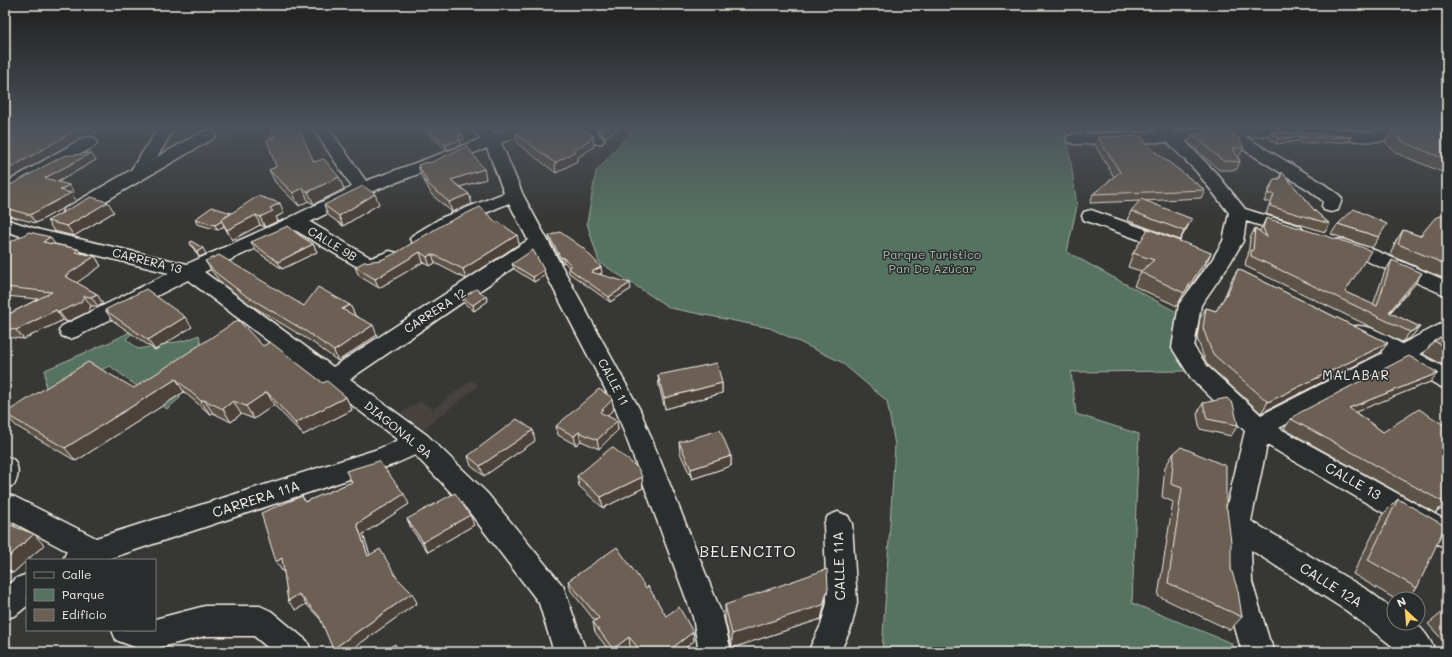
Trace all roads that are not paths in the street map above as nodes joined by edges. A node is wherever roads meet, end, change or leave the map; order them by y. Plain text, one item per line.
1 (62, 158) edge
2 (148, 158) edge
3 (167, 158) edge
4 (340, 158) edge
5 (433, 158) edge
6 (497, 158) edge
7 (1190, 158) edge
8 (1268, 158) edge
9 (138, 174) junction
10 (362, 189) junction
11 (5, 190) edge
12 (514, 196) junction
13 (1331, 206) dead end
14 (1238, 213) junction
15 (1091, 216) dead end
16 (296, 222) junction
17 (5, 225) edge
18 (34, 234) junction
19 (538, 242) junction
20 (11, 246) edge
21 (1213, 261) junction
22 (189, 272) junction
23 (1447, 289) edge
24 (1340, 322) edge
25 (1447, 330) edge
26 (70, 331) dead end
27 (1403, 354) junction
28 (332, 379) junction
29 (1447, 380) edge
30 (1258, 428) junction
31 (418, 442) junction
32 (5, 467) edge
33 (5, 477) edge
34 (5, 505) edge
35 (838, 524) dead end
36 (1236, 526) junction
37 (1446, 533) edge
38 (88, 557) edge
39 (26, 589) edge
40 (5, 605) edge
41 (131, 631) edge
42 (1257, 649) edge
43 (296, 652) edge
44 (570, 652) edge
45 (715, 652) edge
46 (824, 652) edge
47 (1420, 652) edge

1 - 11 street
2 - 9 street
3 - 9 street
4 - 10 street
5 - 10 street, CARRERA 13
6 - 12 street, CALLE 11
7 - 14 street
8 - 13 street
9 - 18 street
10 - 16 street, CARRERA 13
12 - 16 street, CALLE 9B
12 - 19 street, CALLE 11
14 - 21 street, CALLE 13
14 - 23 street
15 - 21 street
16 - 22 street, CARRERA 13
17 - 18 street, CARRERA 13
18 - 20 street
18 - 22 street, CARRERA 13
19 - 28 street, CARRERA 12
19 - 45 street, CALLE 11
21 - 30 street, CALLE 13
22 - 26 street
22 - 28 street, DIAGONAL 9A
24 - 27 street
25 - 27 street
27 - 29 street
27 - 30 street
28 - 31 street, DIAGONAL 9A
30 - 36 street
30 - 37 street, CALLE 13
31 - 38 street, CARRERA 11A
31 - 44 street, DIAGONAL 9A
32 - 33 street
34 - 38 street
35 - 46 street, CALLE 11A
36 - 42 street
36 - 47 street, CALLE 12A
39 - 40 street
41 - 43 street

